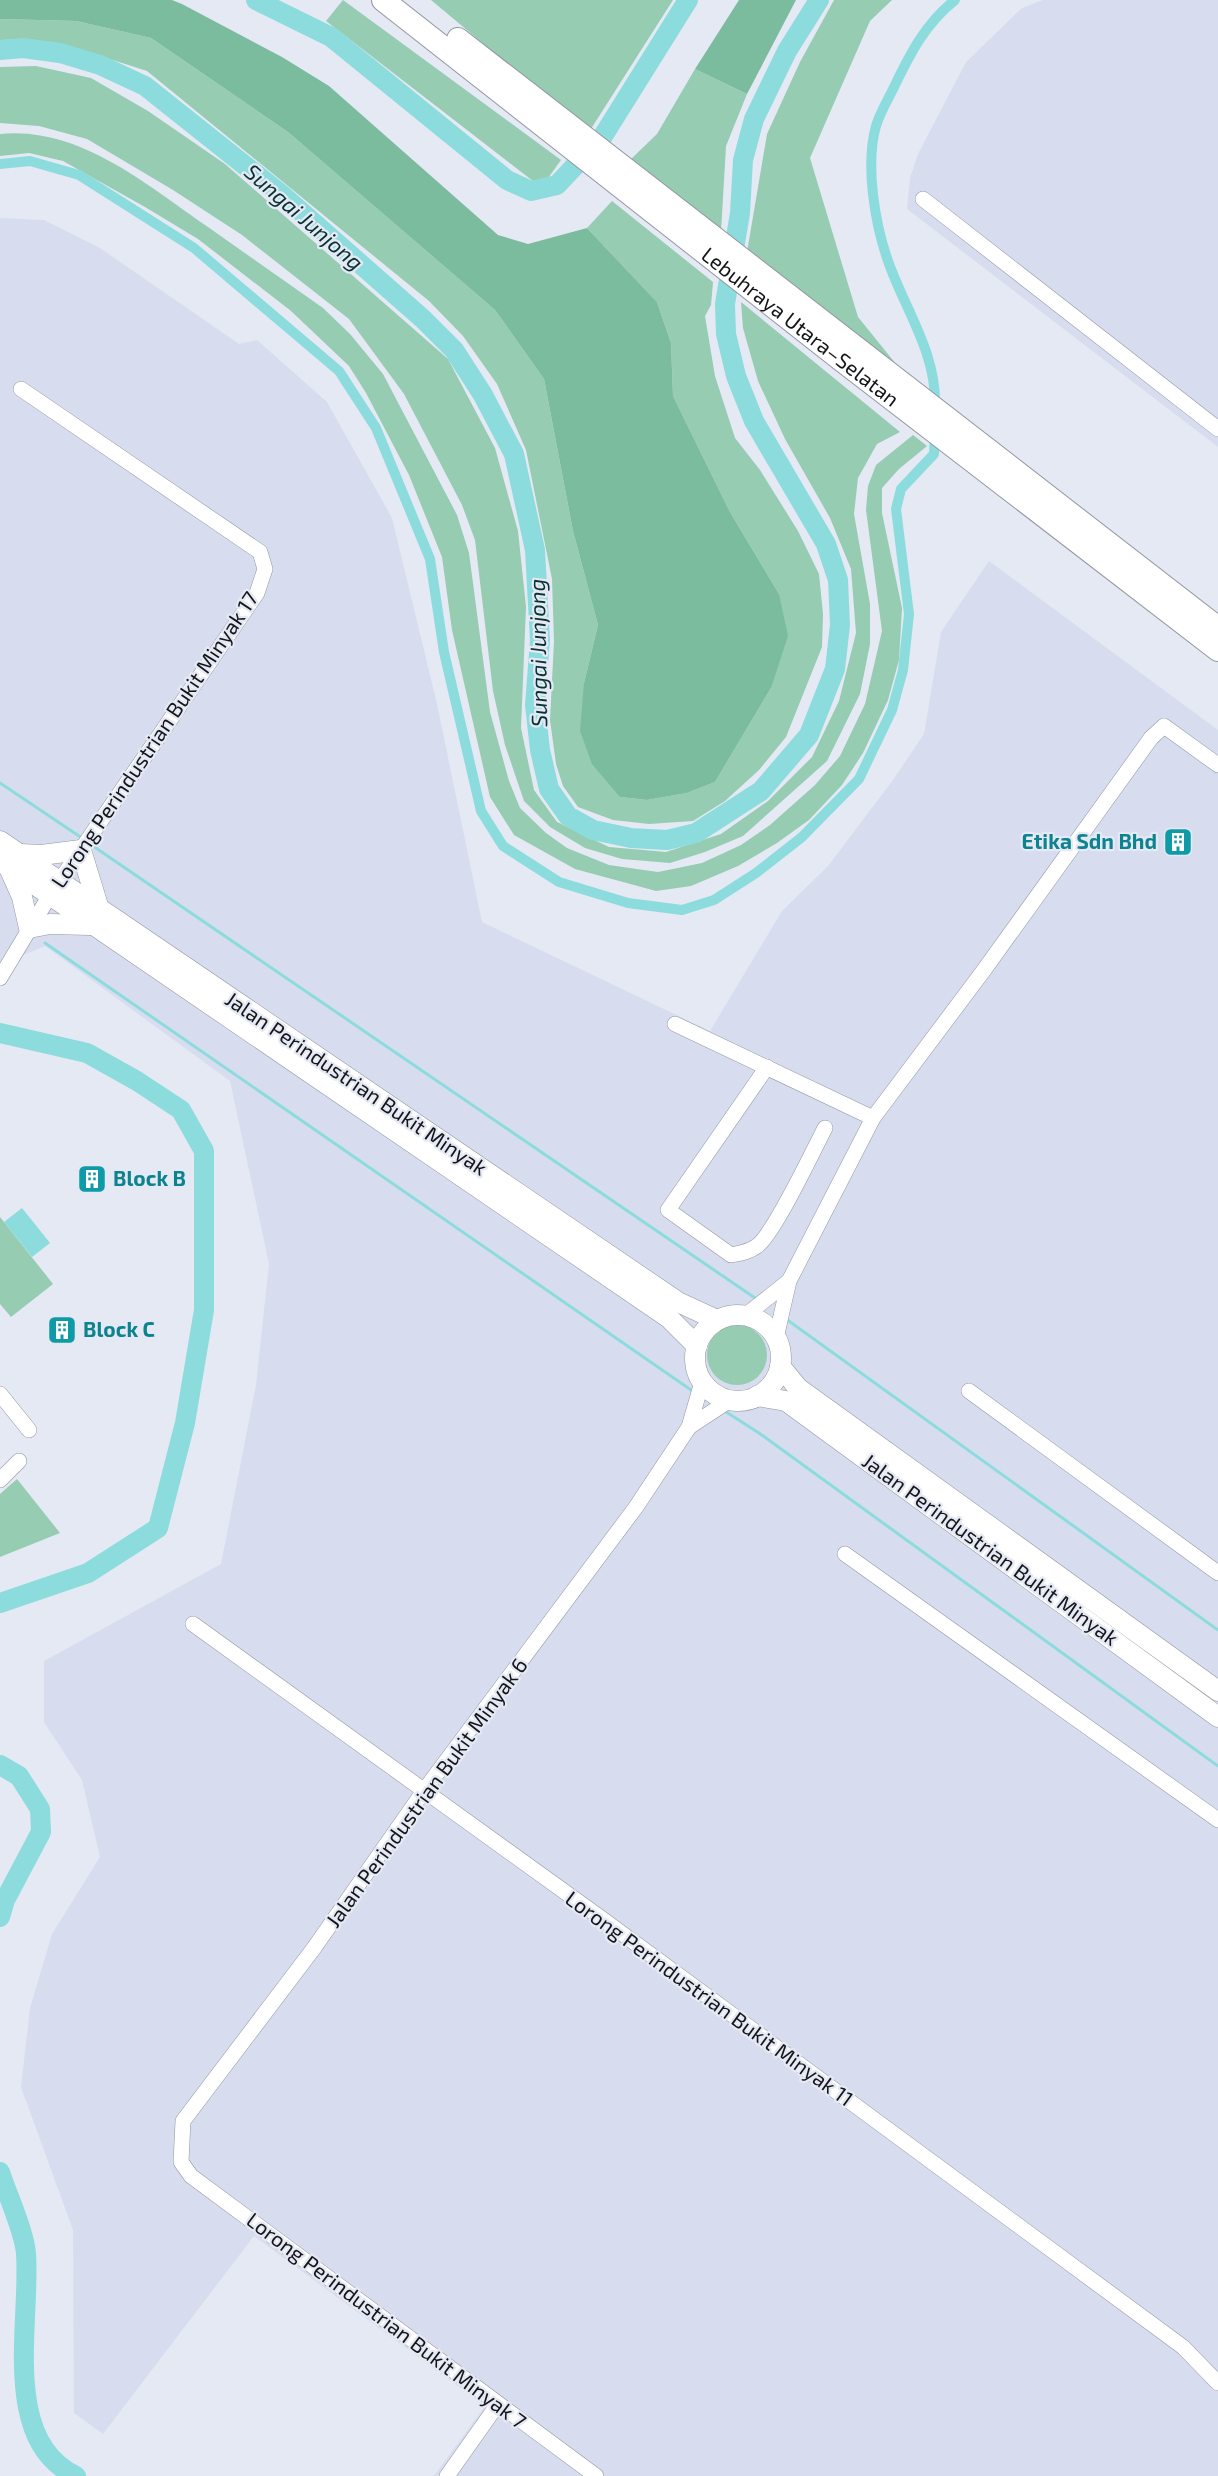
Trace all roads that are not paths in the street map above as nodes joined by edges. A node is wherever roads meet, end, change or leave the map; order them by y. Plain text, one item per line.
1 (383, 0) edge
2 (407, 0) edge
3 (564, 131) junction
4 (923, 199) dead end
5 (21, 389) dead end
6 (1218, 429) edge
7 (992, 465) junction
8 (1218, 628) edge
9 (1218, 650) edge
10 (1218, 765) edge
11 (0, 841) edge
12 (85, 844) junction
13 (10, 861) edge
14 (55, 889) junction
15 (96, 917) junction
16 (29, 928) junction
17 (2, 972) edge
18 (675, 1024) dead end
19 (767, 1067) junction
20 (873, 1118) junction
21 (825, 1128) dead end
22 (789, 1281) junction
23 (751, 1311) junction
24 (717, 1320) junction
25 (778, 1332) junction
26 (697, 1346) junction
27 (780, 1365) junction
28 (700, 1387) junction
29 (969, 1391) dead end
30 (0, 1394) edge
31 (757, 1396) junction
32 (721, 1406) junction
33 (688, 1427) junction
34 (29, 1430) dead end
35 (19, 1461) dead end
36 (0, 1480) edge
37 (845, 1554) dead end
38 (1218, 1573) edge
39 (193, 1624) dead end
40 (1218, 1691) edge
41 (1218, 1717) edge
42 (423, 1792) junction
43 (1218, 1820) edge
44 (181, 2162) joint
45 (1218, 2383) edge
46 (498, 2404) junction
47 (447, 2476) edge
48 (596, 2476) edge

1 - 3 highway, Lebuhraya Utara–Selatan
2 - 3 highway, Lebuhraya Utara–Selatan
3 - 7 highway, Lebuhraya Utara–Selatan
4 - 6 street
5 - 12 street, Lorong Perindustrian Bukit Minyak 17
7 - 8 highway, Lebuhraya Utara–Selatan
7 - 9 highway, Lebuhraya Utara–Selatan
10 - 20 street
11 - 13 main road, Jalan Perindustrian Bukit Minyak
12 - 13 main road
12 - 14 street, Lorong Perindustrian Bukit Minyak 17
12 - 15 main road
13 - 14 main road, Jalan Perindustrian Bukit Minyak
13 - 16 main road
14 - 15 main road, Jalan Perindustrian Bukit Minyak
14 - 16 street, Lorong Perindustrian Bukit Minyak 17
15 - 16 main road
15 - 24 main road, Jalan Perindustrian Bukit Minyak
15 - 26 main road, Jalan Perindustrian Bukit Minyak
16 - 17 street, Lorong Perindustrian Bukit Minyak 17
18 - 19 street
19 - 20 street
19 - 21 street
20 - 22 street
22 - 23 street
22 - 25 street
23 - 24 main road
23 - 25 main road
24 - 26 main road
25 - 27 main road
26 - 28 main road
27 - 31 main road
27 - 40 main road, Jalan Perindustrian Bukit Minyak
28 - 32 main road
28 - 33 street
29 - 38 street
30 - 34 street
31 - 32 main road
31 - 41 main road, Jalan Perindustrian Bukit Minyak
32 - 33 street
33 - 42 street, Jalan Perindustrian Bukit Minyak 6
35 - 36 street
37 - 43 street
39 - 42 street, Lorong Perindustrian Bukit Minyak 11
42 - 44 street, Jalan Perindustrian Bukit Minyak 6
42 - 45 street, Lorong Perindustrian Bukit Minyak 11
44 - 46 street, Lorong Perindustrian Bukit Minyak 7
46 - 47 street
46 - 48 street, Lorong Perindustrian Bukit Minyak 7

